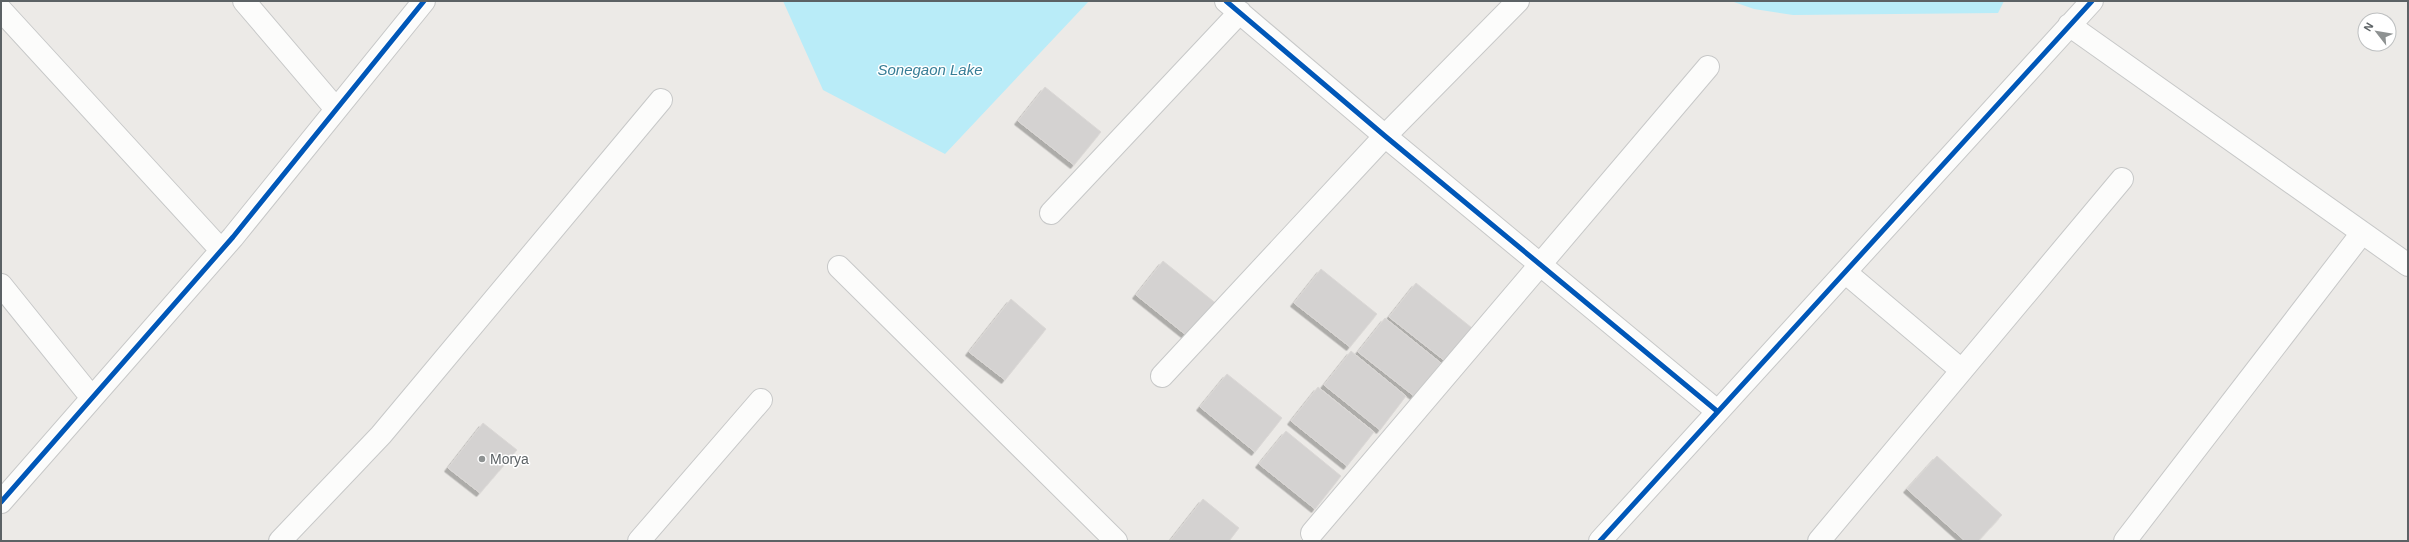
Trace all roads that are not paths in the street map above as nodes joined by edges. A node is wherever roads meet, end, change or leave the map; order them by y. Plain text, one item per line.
1 (244, 1) edge
2 (424, 1) edge
3 (1518, 1) edge
4 (2092, 1) edge
5 (1233, 7) edge
6 (1, 10) edge
7 (2069, 25) junction
8 (1708, 67) dead end
9 (662, 100) dead end
10 (336, 109) junction
11 (1385, 136) junction
12 (2122, 179) dead end
13 (1051, 213) dead end
14 (2362, 233) junction
15 (221, 250) junction
16 (1541, 265) junction
17 (2408, 265) edge
18 (839, 267) dead end
19 (1845, 272) junction
20 (1, 285) edge
21 (1960, 369) junction
22 (1162, 376) dead end
23 (92, 398) junction
24 (761, 400) dead end
25 (1717, 411) junction
26 (1, 502) edge
27 (1312, 533) dead end
28 (280, 541) edge
29 (639, 541) edge
30 (1116, 541) edge
31 (1600, 541) edge
32 (1819, 541) edge
33 (2125, 541) edge

1 - 10 street
2 - 10 street
3 - 11 street
4 - 7 street
5 - 11 street
5 - 13 street
6 - 15 street
7 - 14 street
7 - 19 street
8 - 16 street
9 - 28 street
10 - 15 street
11 - 16 street
11 - 22 street
12 - 21 street
14 - 17 street
14 - 33 street
15 - 23 street
16 - 25 street
16 - 27 street
18 - 30 street
19 - 21 street
19 - 25 street
20 - 23 street
21 - 32 street
23 - 26 street
24 - 29 street
25 - 31 street

